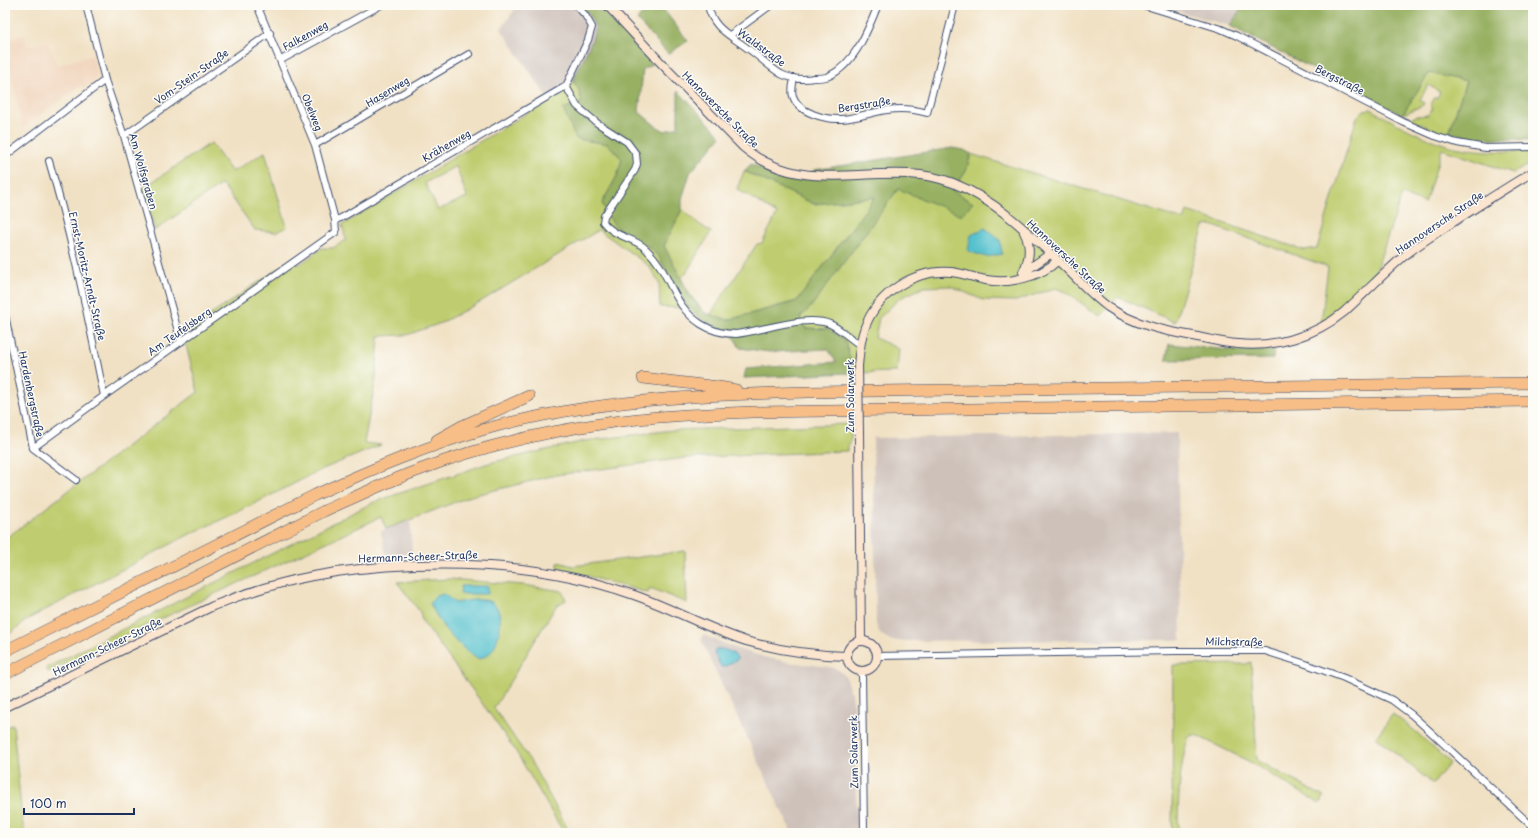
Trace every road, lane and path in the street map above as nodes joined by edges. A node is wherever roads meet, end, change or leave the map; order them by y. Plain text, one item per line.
1 (86, 5) edge
2 (257, 5) edge
3 (380, 5) edge
4 (576, 5) edge
5 (607, 5) edge
6 (708, 5) edge
7 (771, 5) edge
8 (878, 5) edge
9 (955, 5) edge
10 (1143, 5) edge
11 (270, 33) junction
12 (730, 35) junction
13 (469, 54) dead end
14 (281, 60) junction
15 (794, 78) junction
16 (105, 80) junction
17 (566, 86) junction
18 (124, 136) junction
19 (315, 145) junction
20 (1533, 147) edge
21 (5, 156) edge
22 (49, 160) dead end
23 (1533, 172) edge
24 (335, 220) junction
25 (1018, 225) junction
26 (336, 232) joint
27 (1050, 254) junction
28 (1057, 260) junction
29 (1023, 272) junction
30 (1016, 279) junction
31 (5, 315) edge
32 (181, 342) junction
33 (860, 345) junction
34 (643, 378) dead end
35 (1533, 383) edge
36 (752, 393) junction
37 (104, 396) junction
38 (529, 396) dead end
39 (1533, 401) edge
40 (33, 448) junction
41 (413, 452) junction
42 (76, 480) dead end
43 (861, 640) junction
44 (5, 652) edge
45 (846, 656) junction
46 (877, 656) junction
47 (862, 671) junction
48 (5, 674) edge
49 (5, 707) edge
50 (1533, 827) edge
51 (864, 833) edge

1 - 16 street, Am Wolfsgraben
2 - 11 street, Obelweg
3 - 14 street, Falkenweg
4 - 17 street
5 - 25 main road, Hannoversche Straße
6 - 12 street, Waldstraße
7 - 12 street
8 - 15 street, Waldstraße
9 - 15 street, Bergstraße
10 - 20 street, Bergstraße
11 - 14 street, Obelweg
11 - 18 street, Vom-Stein-Straße
12 - 15 street, Waldstraße
13 - 19 street, Hasenweg
14 - 19 street, Obelweg
16 - 18 street, Am Wolfsgraben
16 - 21 street
17 - 24 street, Krähenweg
17 - 33 street
18 - 32 street, Am Wolfsgraben
19 - 24 street, Obelweg
22 - 37 street, Ernst-Moritz-Arndt-Straße
23 - 28 main road, Hannoversche Straße
24 - 26 street, Obelweg
25 - 27 main road, Hannoversche Straße
25 - 29 main road
26 - 32 street, Am Teufelsberg
27 - 28 main road, Hannoversche Straße
27 - 29 main road
28 - 30 main road, Zum Solarwerk
29 - 30 main road
30 - 33 main road, Zum Solarwerk
31 - 40 street, Hardenbergstraße
32 - 37 street, Am Teufelsberg
33 - 43 main road, Zum Solarwerk, bridge
34 - 36 highway
35 - 36 highway
36 - 41 highway
37 - 40 street, Am Teufelsberg
38 - 41 highway
39 - 48 highway
40 - 42 street, Hardenbergstraße
41 - 44 highway
43 - 45 main road
43 - 46 main road
45 - 47 main road
45 - 49 main road, Hermann-Scheer-Straße
46 - 47 main road
46 - 50 street, Milchstraße
47 - 51 street, Zum Solarwerk

